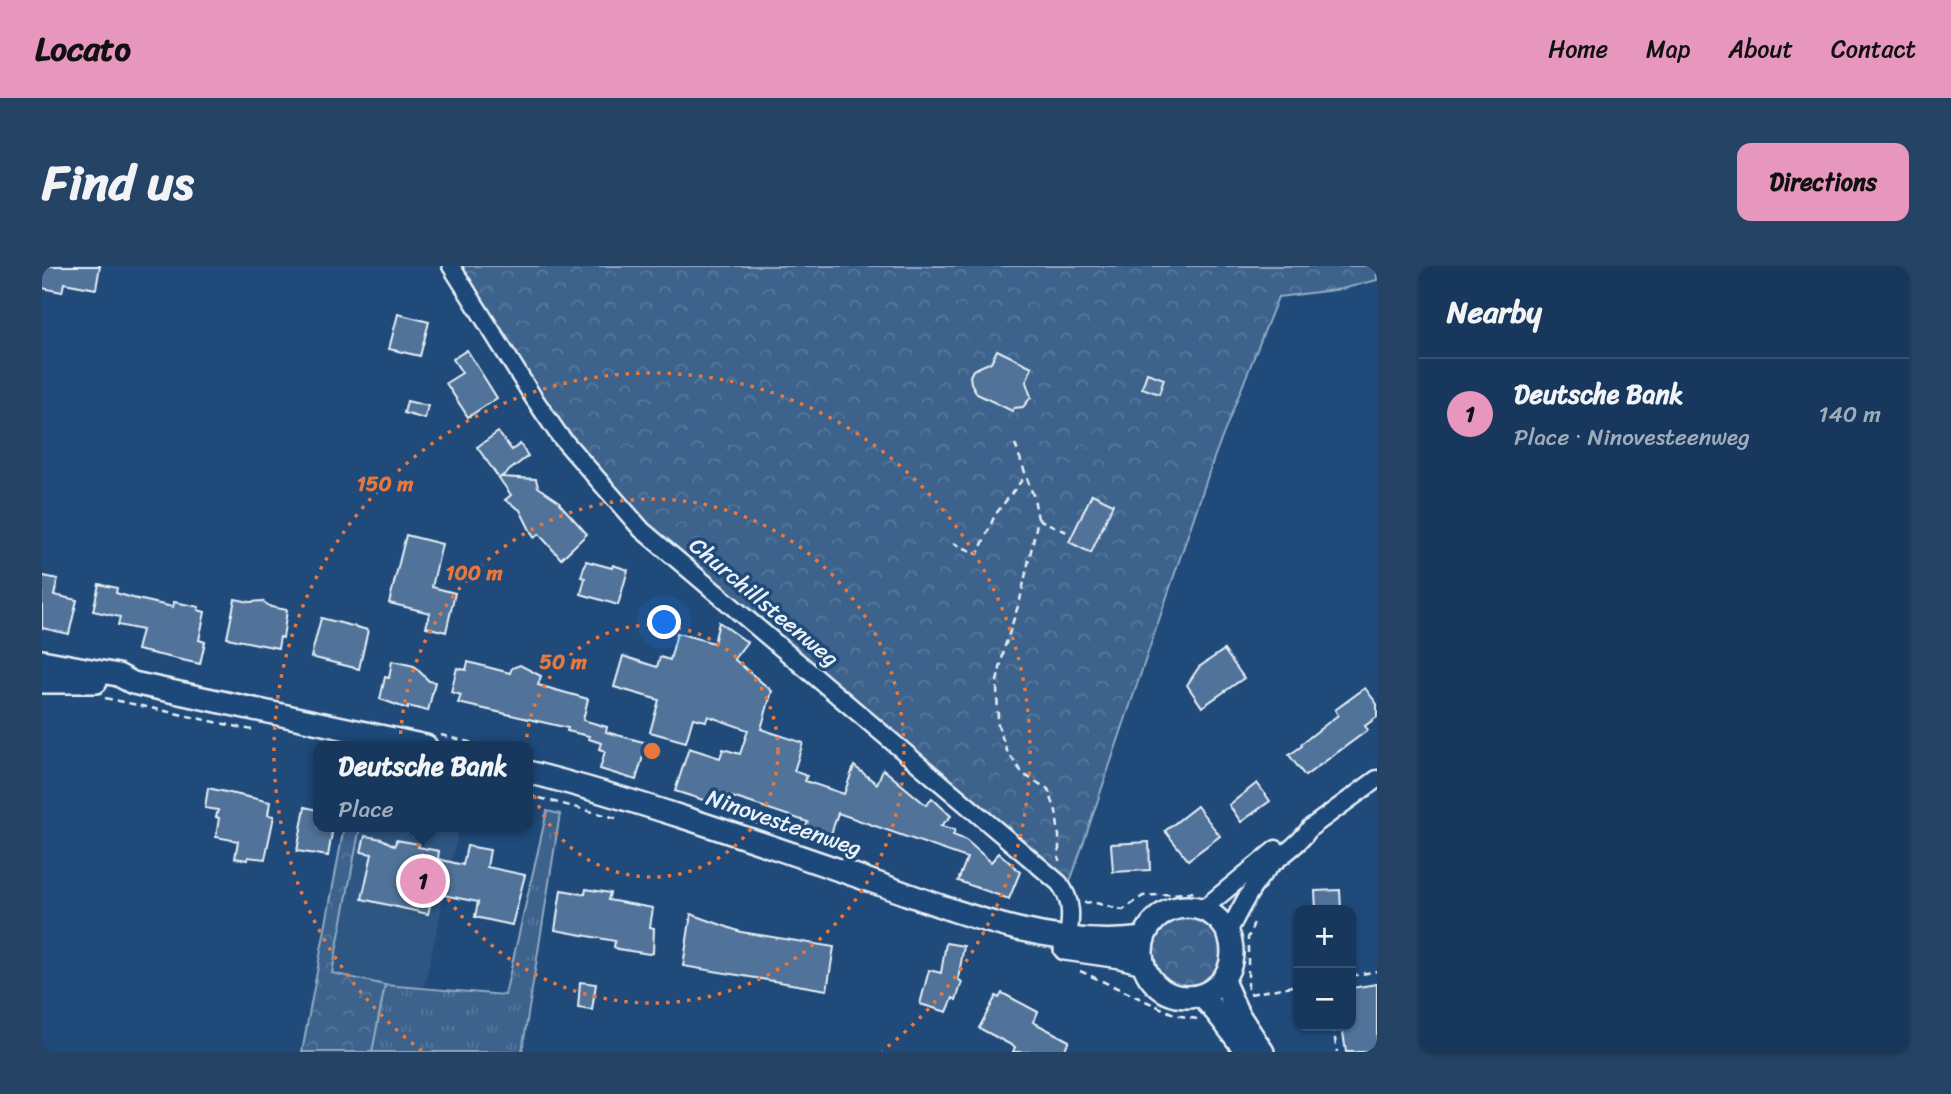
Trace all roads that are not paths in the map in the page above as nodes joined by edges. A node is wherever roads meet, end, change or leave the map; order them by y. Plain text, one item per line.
1 (451, 266) edge
2 (42, 661) edge
3 (42, 681) edge
4 (133, 683) junction
5 (403, 741) edge
6 (533, 773) edge
7 (1377, 779) edge
8 (1266, 863) junction
9 (1203, 909) junction
10 (1228, 932) junction
11 (1144, 938) junction
12 (1067, 944) junction
13 (1143, 963) junction
14 (1223, 981) junction
15 (1201, 996) junction
16 (1247, 1052) edge
17 (1263, 1052) edge

1 - 12 street, Churchillsteenweg
2 - 4 main road
3 - 4 main road
4 - 5 main road
6 - 12 main road, Ninovesteenweg
7 - 8 street
8 - 9 street
8 - 10 street
9 - 10 main road
9 - 11 main road
10 - 14 main road
11 - 12 main road, Ninovesteenweg
11 - 13 main road
12 - 13 main road, Ninovesteenweg
13 - 15 main road
14 - 15 main road
14 - 17 main road
15 - 16 main road

